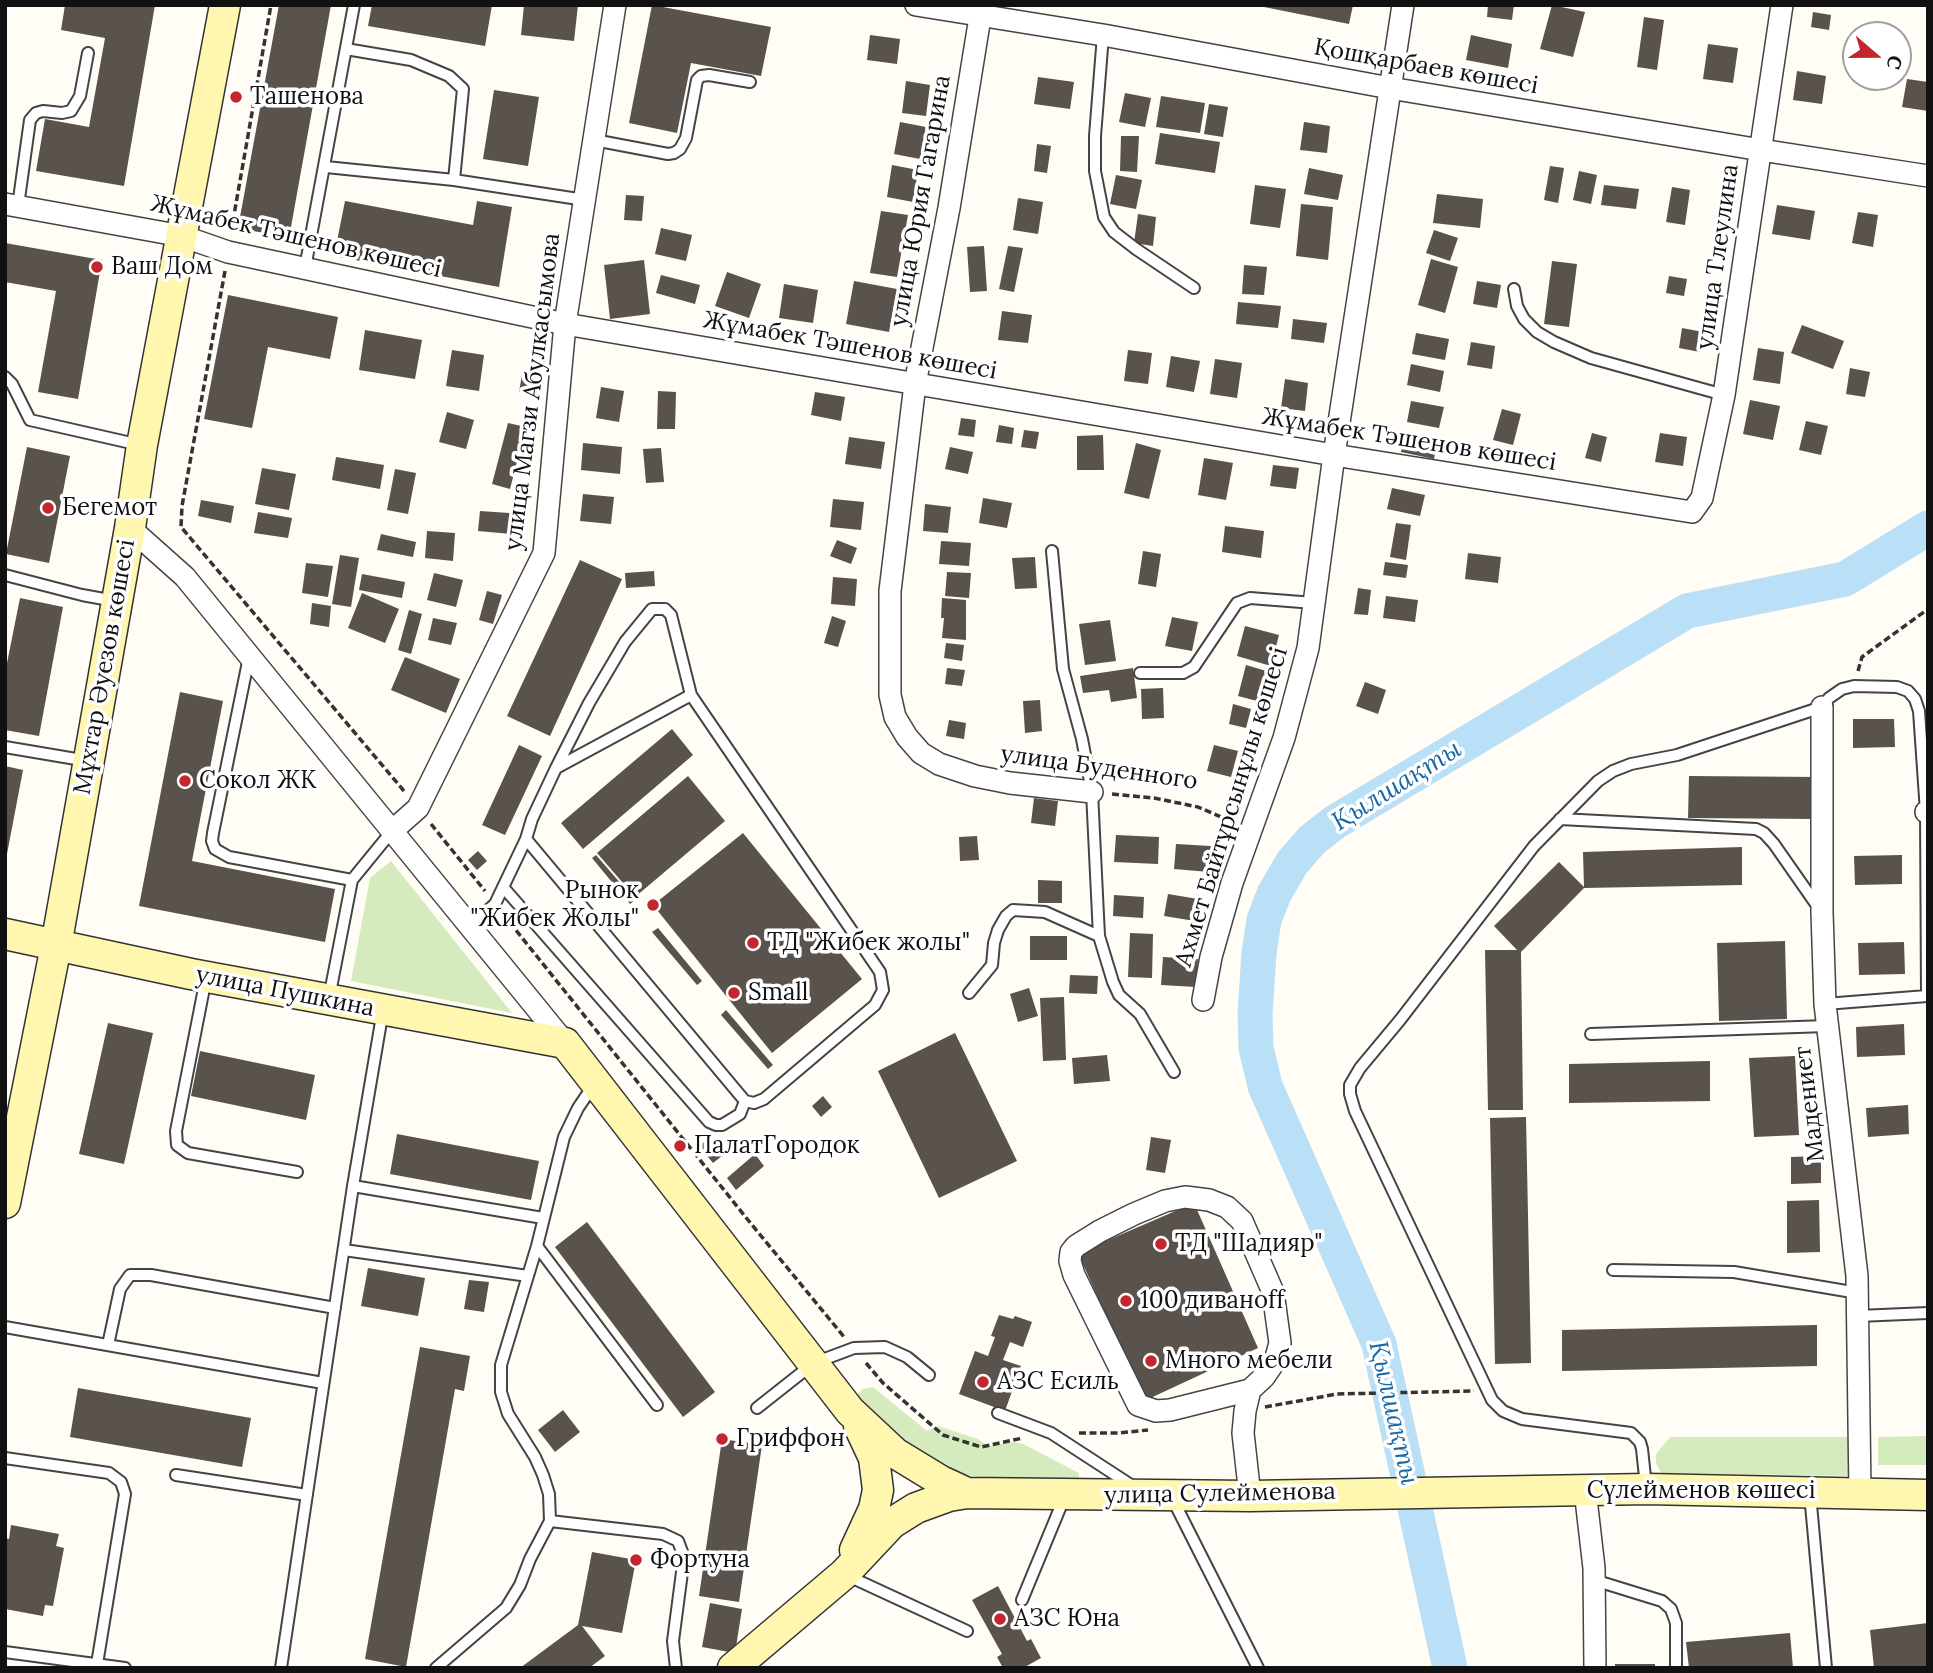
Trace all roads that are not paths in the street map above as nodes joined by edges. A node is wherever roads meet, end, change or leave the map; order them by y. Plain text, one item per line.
1 (225, 5) edge
2 (354, 5) edge
3 (615, 5) edge
4 (916, 5) edge
5 (1403, 5) edge
6 (1782, 5) edge
7 (981, 11) edge
8 (1103, 35) junction
9 (346, 50) junction
10 (88, 53) dead end
11 (750, 82) dead end
12 (1390, 88) junction
13 (594, 140) junction
14 (1761, 150) junction
15 (326, 167) junction
16 (1928, 176) edge
17 (454, 180) junction
18 (585, 200) junction
19 (11, 205) edge
20 (182, 236) junction
21 (305, 268) junction
22 (1194, 288) dead end
23 (1514, 289) dead end
24 (565, 324) junction
25 (5, 377) edge
26 (915, 384) junction
27 (1724, 395) junction
28 (142, 446) junction
29 (1334, 455) junction
30 (1692, 512) joint
31 (130, 528) junction
32 (1052, 551) dead end
33 (5, 575) edge
34 (116, 601) junction
35 (1314, 603) junction
36 (249, 657) junction
37 (1140, 673) dead end
38 (691, 695) junction
39 (1822, 708) junction
40 (5, 747) edge
41 (88, 761) junction
42 (939, 764) joint
43 (555, 768) junction
44 (1092, 792) junction
45 (1927, 812) edge
46 (1560, 819) junction
47 (392, 831) junction
48 (526, 839) junction
49 (352, 880) junction
50 (503, 887) junction
51 (1822, 912) junction
52 (470, 926) junction
53 (5, 934) edge
54 (1100, 936) junction
55 (56, 946) junction
56 (207, 975) junction
57 (969, 993) dead end
58 (1928, 996) edge
59 (329, 1000) junction
60 (1203, 1000) dead end
61 (1825, 1003) junction
62 (383, 1010) junction
63 (1827, 1026) junction
64 (1591, 1034) dead end
65 (565, 1042) junction
66 (1174, 1072) dead end
67 (597, 1081) junction
68 (745, 1101) junction
69 (297, 1172) dead end
70 (353, 1186) junction
71 (5, 1203) edge
72 (543, 1218) junction
73 (537, 1247) junction
74 (344, 1250) junction
75 (1614, 1270) dead end
76 (528, 1276) junction
77 (1858, 1293) junction
78 (335, 1308) junction
79 (1928, 1313) edge
80 (1858, 1315) junction
81 (5, 1327) edge
82 (108, 1345) junction
83 (814, 1363) junction
84 (929, 1375) dead end
85 (323, 1383) junction
86 (1250, 1390) junction
87 (657, 1405) dead end
88 (757, 1408) dead end
89 (850, 1411) junction
90 (998, 1413) dead end
91 (5, 1458) edge
92 (176, 1475) dead end
93 (1647, 1489) junction
94 (1585, 1490) junction
95 (1474, 1492) joint
96 (1810, 1492) junction
97 (967, 1493) junction
98 (1860, 1493) junction
99 (307, 1495) junction
100 (1066, 1495) junction
101 (1928, 1495) edge
102 (1159, 1496) junction
103 (1250, 1496) junction
104 (550, 1521) junction
105 (844, 1574) junction
106 (1594, 1580) junction
107 (1022, 1600) dead end
108 (967, 1631) dead end
109 (5, 1651) edge
110 (97, 1664) junction
111 (125, 1668) edge
112 (281, 1668) edge
113 (436, 1668) edge
114 (676, 1668) edge
115 (733, 1668) edge
116 (1258, 1668) edge
117 (1595, 1668) edge
118 (1676, 1668) edge
119 (1826, 1668) edge

1 - 20 street, Мұхтар Әуезов көшесі
2 - 9 lane
3 - 13 street, улица Магзи Абулкасымова
4 - 7 street, Қошқарбаев көшесі
5 - 12 street, Ахмет Байтұрсынұлы көшесі
6 - 14 street, улица Тлеулина
7 - 8 street, Қошқарбаев көшесі
7 - 26 street, улица Юрия Гагарина
8 - 12 street, Қошқарбаев көшесі
8 - 22 lane
9 - 15 lane
9 - 17 lane
10 - 19 lane
11 - 13 lane
12 - 14 street, Қошқарбаев көшесі
12 - 29 street, Ахмет Байтұрсынұлы көшесі
13 - 18 street, улица Магзи Абулкасымова
14 - 16 street, Қошқарбаев көшесі
14 - 27 street, улица Тлеулина
15 - 17 lane
15 - 21 lane
17 - 18 lane
18 - 24 street, улица Магзи Абулкасымова
19 - 20 street, Жұмабек Тәшенов көшесі
20 - 21 street, Жұмабек Тәшенов көшесі
20 - 28 street, Мұхтар Әуезов көшесі
21 - 24 street, Жұмабек Тәшенов көшесі
23 - 27 lane
24 - 26 street, Жұмабек Тәшенов көшесі
24 - 47 street, улица Магзи Абулкасымова
25 - 28 lane
26 - 29 street, Жұмабек Тәшенов көшесі
26 - 42 street, улица Юрия Гагарина
27 - 30 street, улица Тлеулина
28 - 31 street, Мұхтар Әуезов көшесі
29 - 30 street, Жұмабек Тәшенов көшесі
29 - 35 street, Ахмет Байтұрсынұлы көшесі
31 - 34 street, Мұхтар Әуезов көшесі
31 - 36 street
32 - 44 lane
33 - 34 lane
34 - 41 street, Мұхтар Әуезов көшесі
35 - 37 lane
35 - 60 street, Ахмет Байтұрсынұлы көшесі
36 - 47 street
36 - 49 lane
38 - 43 lane
38 - 43 lane
38 - 68 lane
39 - 45 lane
39 - 46 lane
39 - 51 street, Мадениет
40 - 41 lane
41 - 55 street, Мұхтар Әуезов көшесі
42 - 44 street, улица Буденного
43 - 48 lane
44 - 54 lane
45 - 58 lane
46 - 51 lane
46 - 93 lane
47 - 49 lane
47 - 52 street
48 - 50 lane
48 - 68 lane
49 - 59 lane
50 - 52 lane
50 - 68 lane
51 - 61 street, Мадениет
52 - 65 street
53 - 55 street, улица Пушкина
54 - 57 lane
54 - 66 lane
55 - 56 street, улица Пушкина
55 - 71 street, Мұхтар Әуезов көшесі
56 - 59 street, улица Пушкина
56 - 69 lane
58 - 61 lane
59 - 62 street, улица Пушкина
61 - 63 street, Мадениет
62 - 65 street, улица Пушкина
62 - 70 lane
63 - 64 lane
63 - 77 street, Мадениет
65 - 67 street
67 - 72 lane
67 - 83 street
70 - 72 lane
70 - 74 lane
72 - 73 lane
73 - 76 lane
73 - 87 lane
74 - 76 lane
74 - 78 lane
75 - 77 lane
76 - 104 lane
77 - 80 street, Мадениет
78 - 82 lane
78 - 85 lane
79 - 80 lane
80 - 98 street, Мадениет
81 - 82 lane
82 - 85 lane
83 - 84 lane
83 - 88 lane
83 - 89 street
85 - 99 lane
86 - 86 street
86 - 103 street
89 - 97 street
89 - 105 street
90 - 102 lane
91 - 110 lane
92 - 99 lane
93 - 94 street, Сүлейменов көшесі
93 - 96 street, Сүлейменов көшесі
94 - 95 street, Сүлейменов көшесі
94 - 106 street
95 - 103 street, улица Сулейменова
96 - 98 street, Сүлейменов көшесі
96 - 119 lane
97 - 100 street, улица Сулейменова
97 - 105 street
98 - 101 street, Сүлейменов көшесі
99 - 112 lane
100 - 102 street, улица Сулейменова
100 - 107 lane
102 - 103 street, улица Сулейменова
102 - 116 lane
104 - 113 lane
104 - 114 lane
105 - 108 lane
105 - 115 street
106 - 117 street
106 - 118 lane
109 - 110 lane
110 - 111 lane

